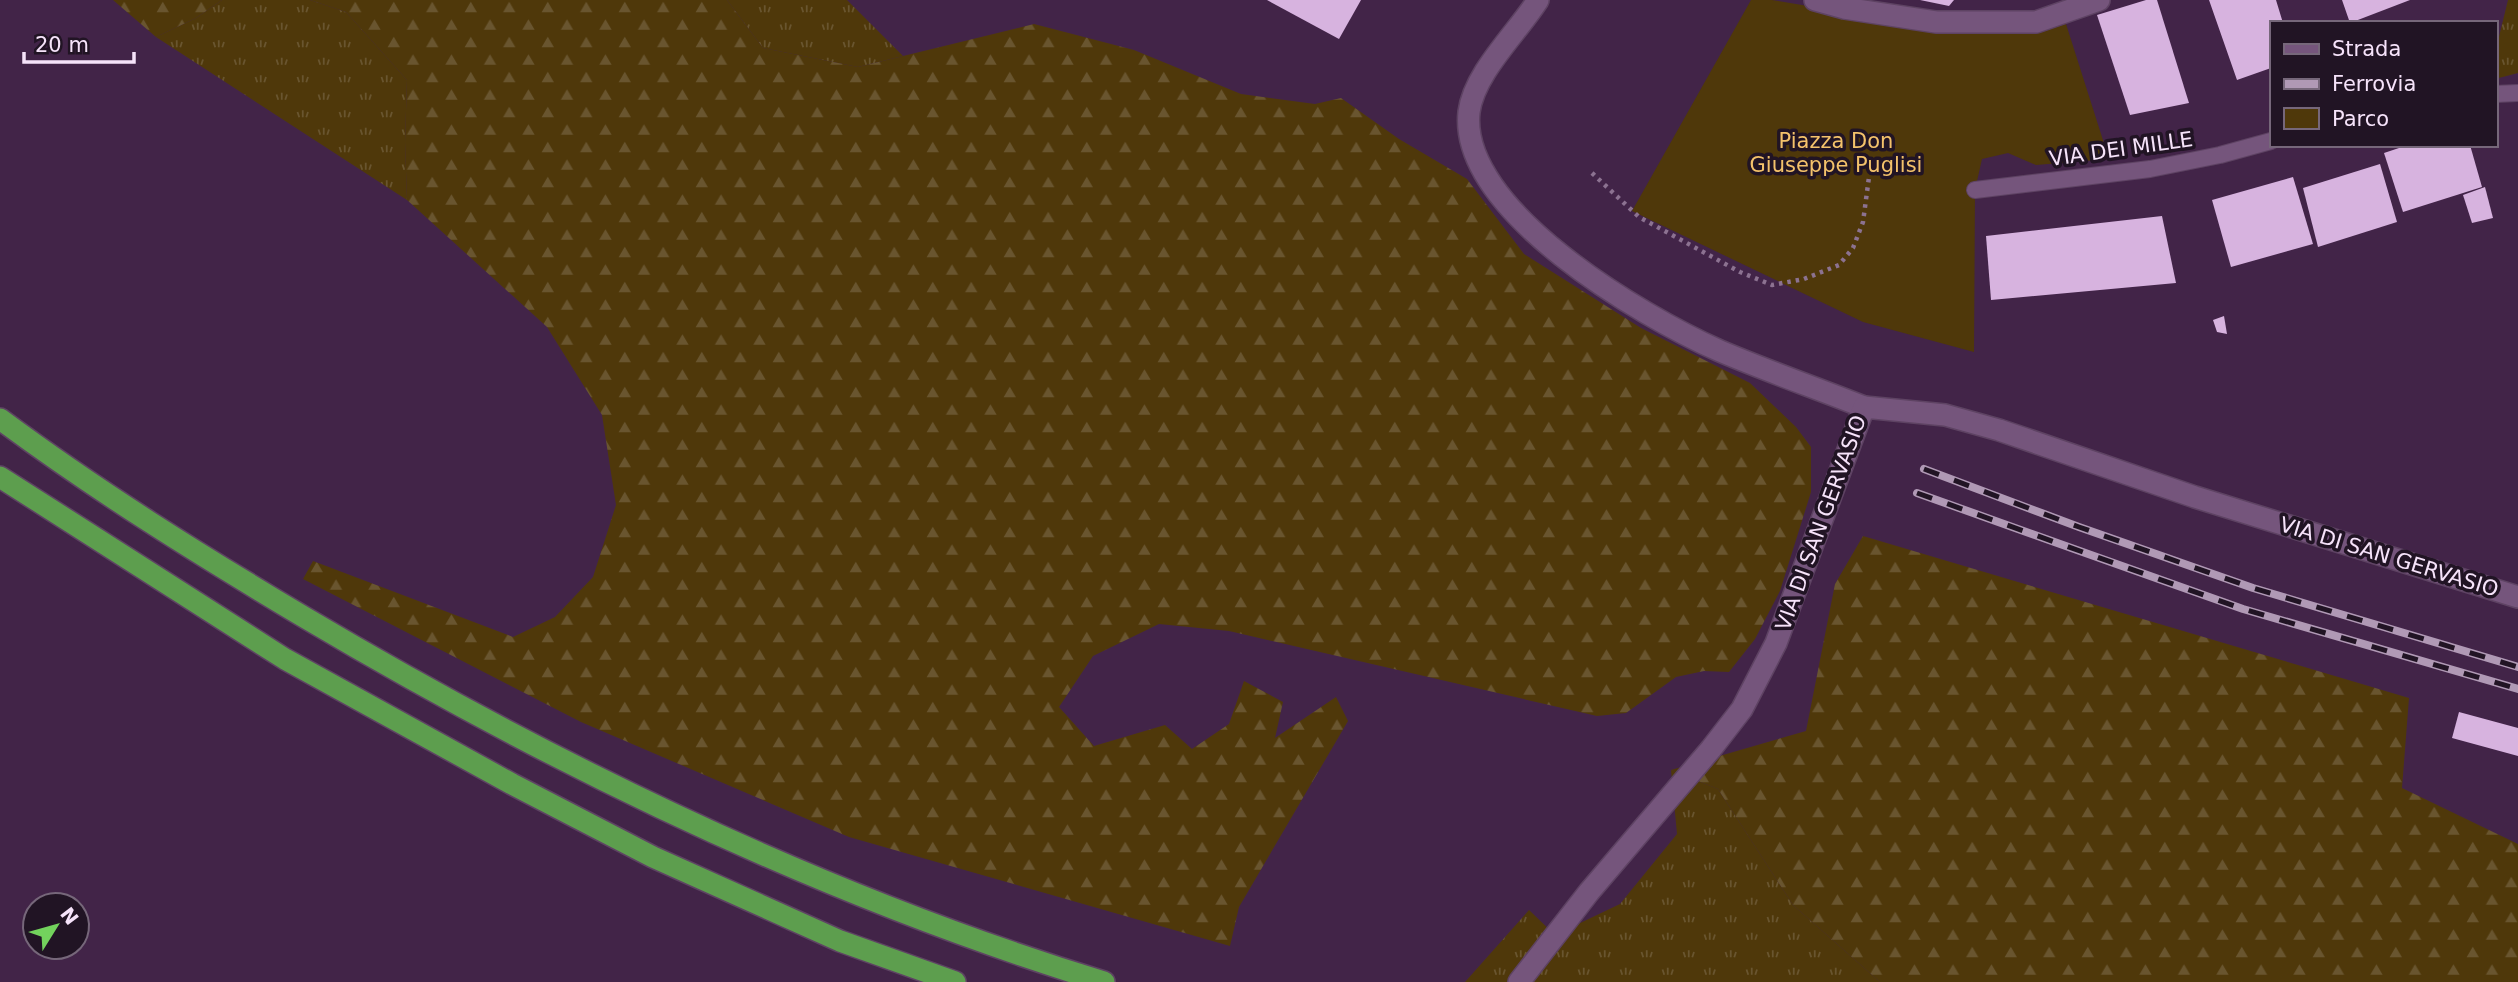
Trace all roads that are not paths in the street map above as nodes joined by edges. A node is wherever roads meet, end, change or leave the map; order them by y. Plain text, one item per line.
1 (1538, 0) edge
2 (1815, 0) edge
3 (2099, 0) edge
4 (2518, 93) edge
5 (2497, 94) edge
6 (2270, 141) edge
7 (1975, 190) dead end
8 (1864, 407) junction
9 (0, 419) edge
10 (0, 477) edge
11 (2518, 597) edge
12 (955, 982) edge
13 (1104, 982) edge
14 (1519, 982) edge

1 - 8 street
2 - 3 street
4 - 5 lane
6 - 7 lane, VIA DEI MILLE
8 - 11 street, VIA DI SAN GERVASIO
8 - 14 street, VIA DI SAN GERVASIO
9 - 13 highway
10 - 12 highway

